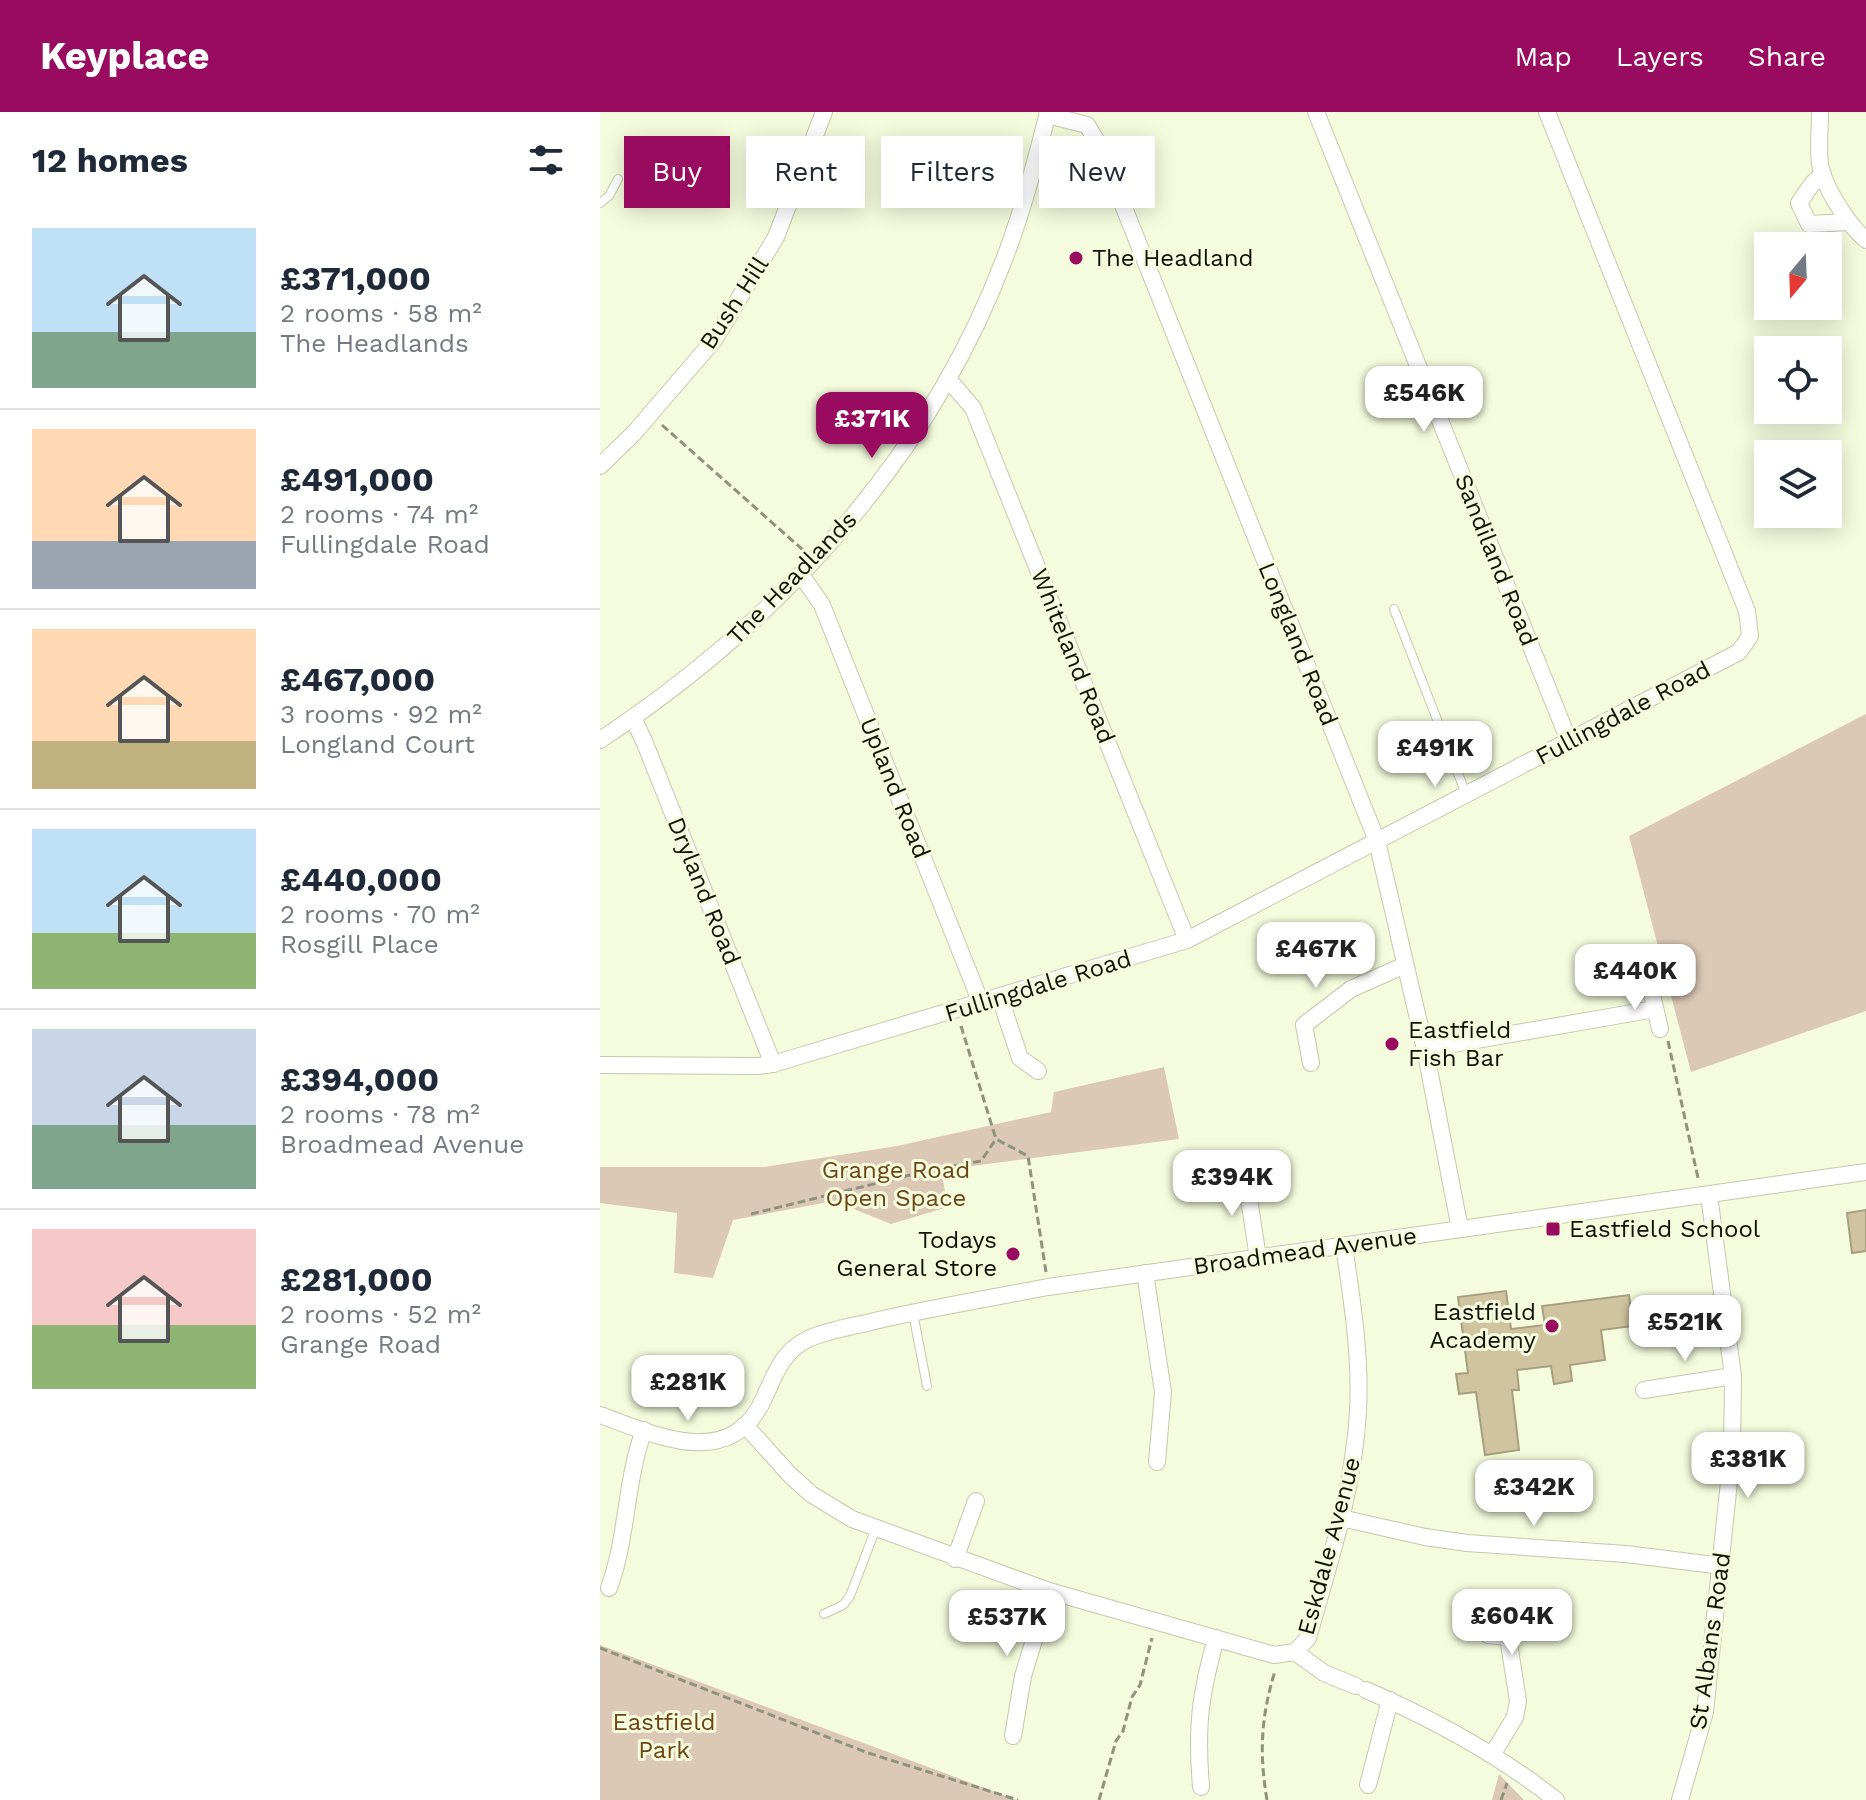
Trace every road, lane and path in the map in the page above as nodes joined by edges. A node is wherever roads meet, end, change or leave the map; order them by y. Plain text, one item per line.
1 (824, 112) edge
2 (1316, 112) edge
3 (1547, 112) edge
4 (1820, 112) edge
5 (1048, 113) edge
6 (1088, 119) edge
7 (1823, 174) junction
8 (618, 179) dead end
9 (600, 203) edge
10 (1848, 222) junction
11 (1866, 240) edge
12 (948, 379) junction
13 (650, 415) junction
14 (600, 466) edge
15 (815, 561) junction
16 (802, 576) junction
17 (1394, 609) dead end
18 (633, 718) junction
19 (600, 740) edge
20 (1569, 741) junction
21 (1467, 795) junction
22 (1377, 841) junction
23 (1187, 940) junction
24 (1405, 965) junction
25 (1650, 986) dead end
26 (1000, 998) junction
27 (981, 1003) junction
28 (1655, 1009) junction
29 (956, 1011) junction
30 (1660, 1029) joint
31 (1425, 1049) junction
32 (1311, 1063) dead end
33 (773, 1064) junction
34 (600, 1065) edge
35 (1038, 1071) dead end
36 (996, 1139) junction
37 (1866, 1172) edge
38 (1245, 1173) dead end
39 (1705, 1195) junction
40 (751, 1214) dead end
41 (1460, 1229) junction
42 (1344, 1246) junction
43 (1258, 1258) junction
44 (1145, 1273) junction
45 (1048, 1287) junction
46 (913, 1312) junction
47 (1733, 1376) junction
48 (927, 1386) dead end
49 (1644, 1390) dead end
50 (600, 1415) edge
51 (745, 1425) junction
52 (644, 1430) junction
53 (1157, 1462) dead end
54 (976, 1501) dead end
55 (1341, 1518) junction
56 (876, 1528) junction
57 (955, 1559) junction
58 (1722, 1566) junction
59 (609, 1588) dead end
60 (1049, 1591) junction
61 (824, 1614) dead end
62 (1157, 1623) junction
63 (1523, 1627) dead end
64 (1488, 1635) dead end
65 (1508, 1637) junction
66 (1216, 1638) junction
67 (600, 1648) edge
68 (1287, 1654) junction
69 (1390, 1700) junction
70 (1013, 1736) dead end
71 (1492, 1755) junction
72 (1368, 1785) dead end
73 (1201, 1787) dead end
74 (1018, 1800) edge
75 (1099, 1800) edge
76 (1267, 1800) edge
77 (1556, 1800) edge
78 (1680, 1800) edge

1 - 13 street, Bush Hill
2 - 20 street, Sandiland Road
3 - 20 street, Fullingdale Road
4 - 7 street
5 - 6 street, Longland Road
5 - 12 street, The Headlands
6 - 22 street, Longland Road
7 - 10 street
7 - 10 street
8 - 9 lane
10 - 11 street
12 - 15 street, The Headlands
12 - 23 street, Whiteland Road
13 - 14 street, Bush Hill
13 - 15 path
15 - 16 street, The Headlands
16 - 18 street, The Headlands
16 - 27 street, Upland Road
17 - 21 lane
18 - 19 street, The Headlands
18 - 33 street, Dryland Road
20 - 21 street, Fullingdale Road
21 - 22 street, Fullingdale Road
22 - 23 street, Fullingdale Road
22 - 24 street, Longland Road
23 - 26 street, Fullingdale Road
24 - 31 street, Longland Road
24 - 32 street
25 - 28 street
26 - 27 street, Fullingdale Road
26 - 35 street
27 - 29 street, Fullingdale Road
28 - 30 street
28 - 31 street
29 - 33 street, Fullingdale Road
29 - 36 path
30 - 39 path
31 - 41 street, Longland Road
33 - 34 street, Fullingdale Road
36 - 40 path
36 - 45 path
37 - 39 street, Broadmead Avenue
38 - 43 street
39 - 41 street, Broadmead Avenue
39 - 47 street, St Albans Road
41 - 42 street, Broadmead Avenue
42 - 43 street, Broadmead Avenue
42 - 55 street, Eskdale Avenue
43 - 44 street, Broadmead Avenue
44 - 45 street, Broadmead Avenue
44 - 53 street
45 - 46 street, Broadmead Avenue
46 - 48 lane
46 - 51 street, Broadmead Avenue
47 - 49 street
47 - 58 street, St Albans Road
50 - 52 street
51 - 52 street
51 - 56 street
52 - 59 street
54 - 57 street
55 - 58 street
55 - 68 street, Eskdale Avenue
56 - 57 street
56 - 61 lane
57 - 60 street
58 - 78 street, St Albans Road
60 - 62 street
60 - 70 street
62 - 66 street
62 - 75 path
63 - 65 street
64 - 65 street
65 - 71 street
66 - 68 street
66 - 73 street
67 - 74 path
68 - 69 street
68 - 76 path
69 - 71 street
69 - 72 street
71 - 77 street

